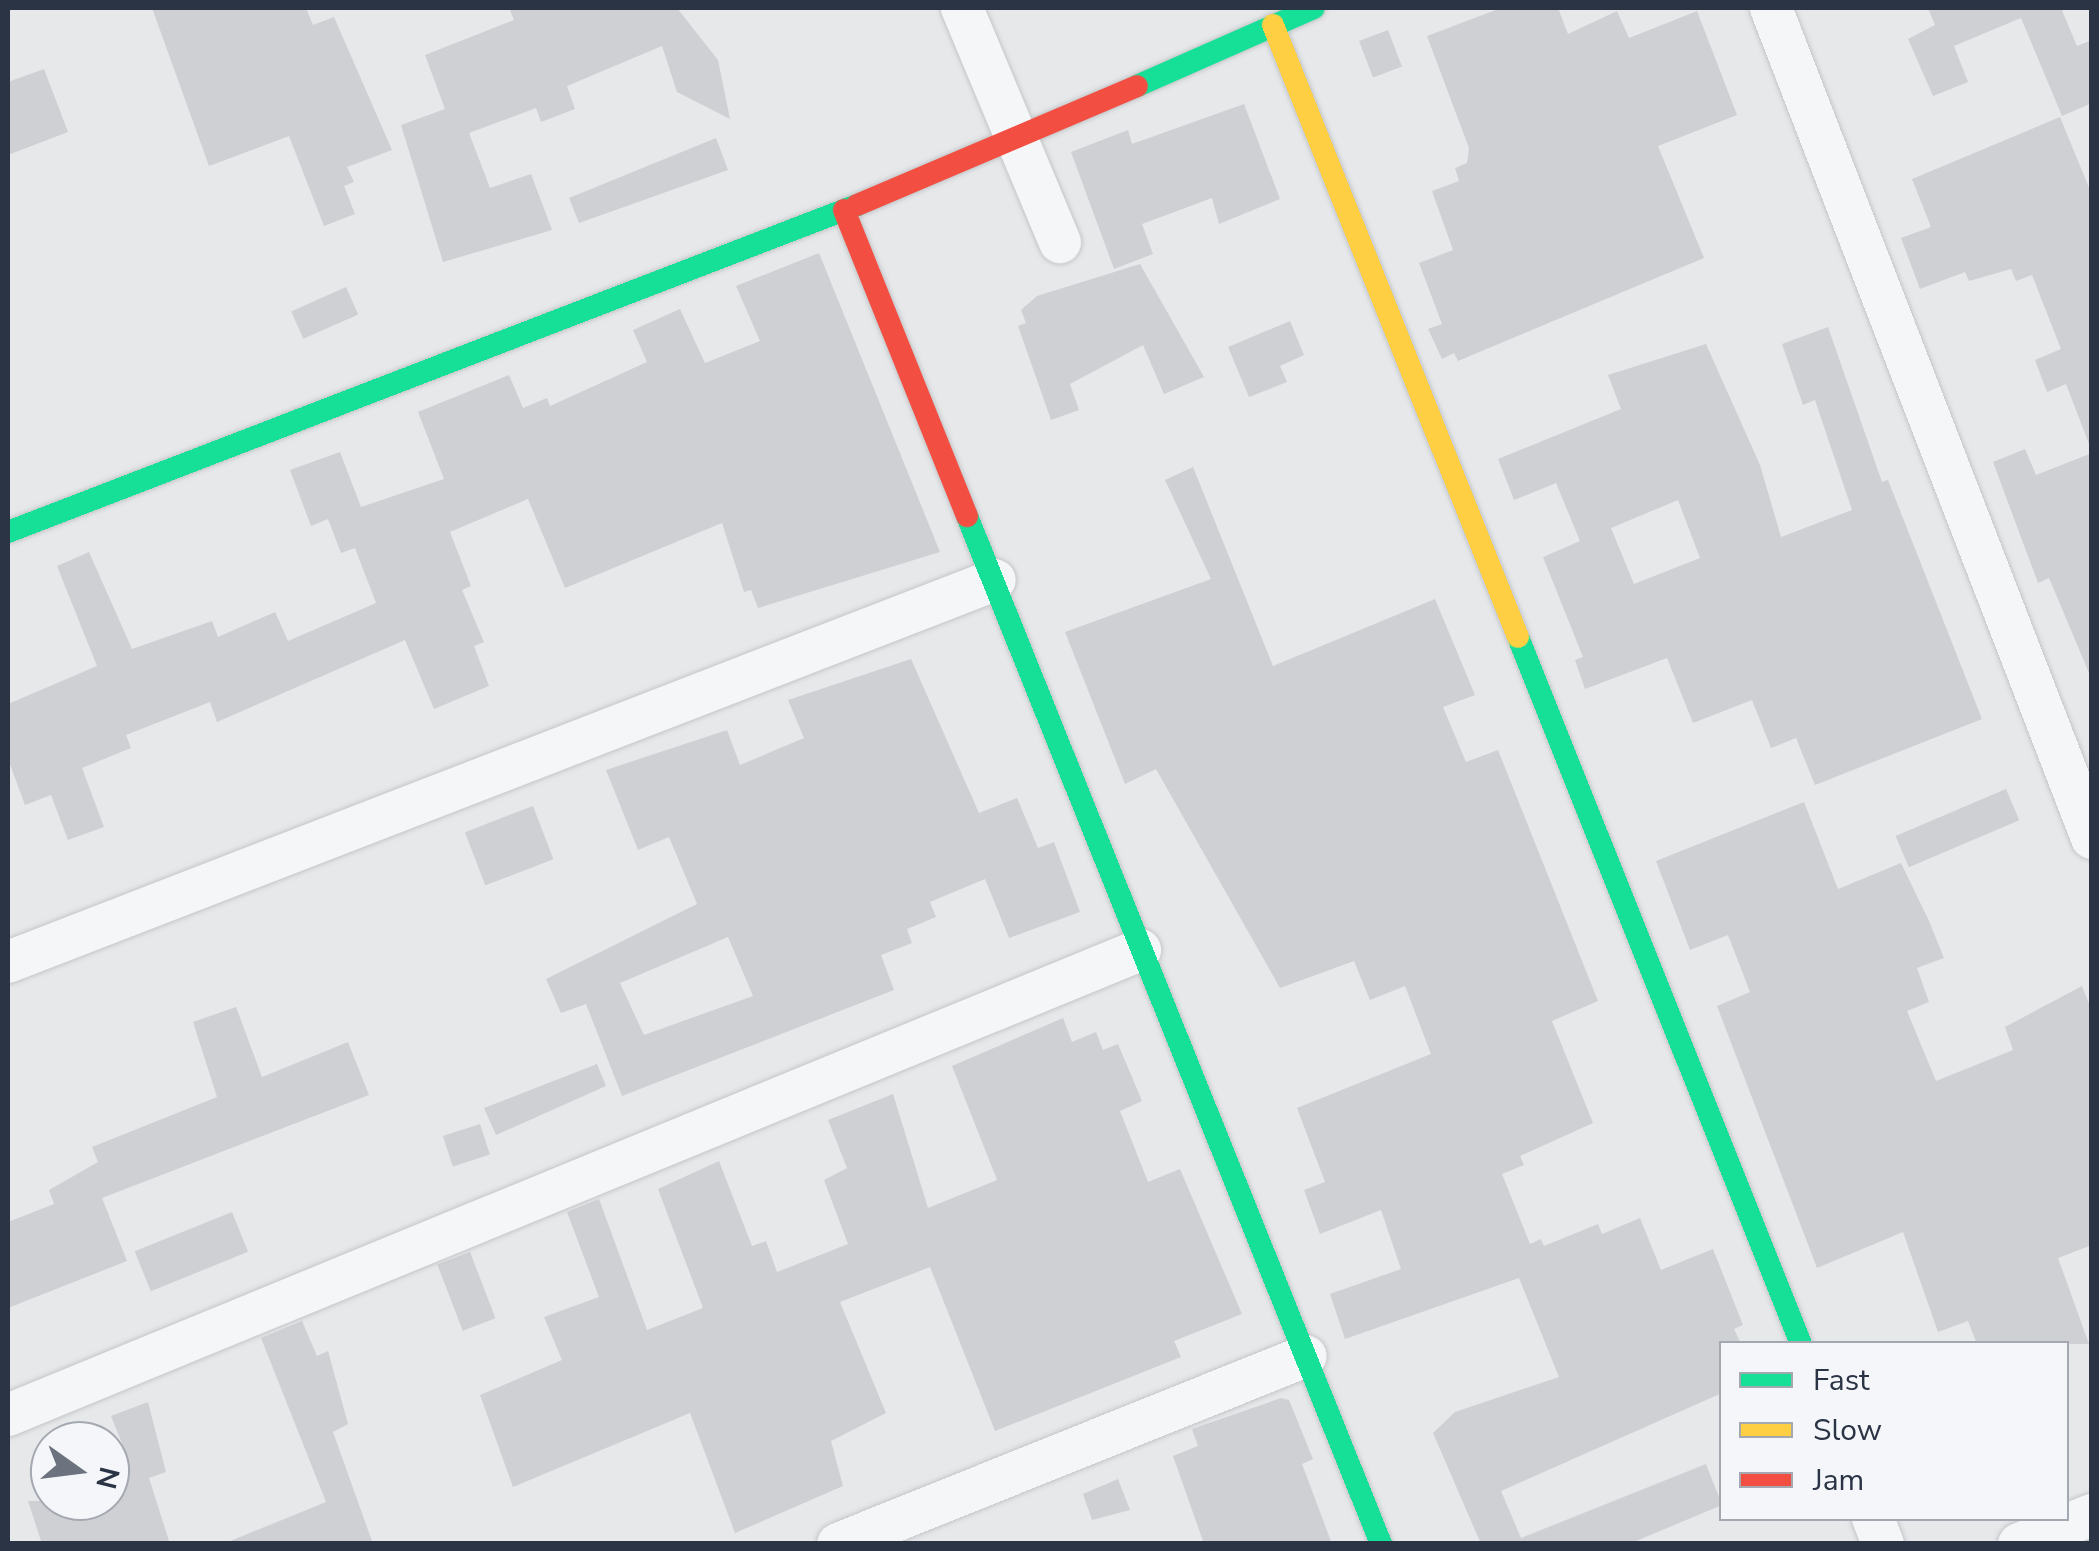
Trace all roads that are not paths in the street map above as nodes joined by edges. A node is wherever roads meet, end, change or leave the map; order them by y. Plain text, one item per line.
1 (962, 8) edge
2 (1314, 8) edge
3 (1771, 8) edge
4 (1274, 25) junction
5 (1022, 140) junction
6 (844, 210) junction
7 (1060, 242) dead end
8 (8, 532) edge
9 (995, 580) junction
10 (2092, 838) edge
11 (1140, 950) junction
12 (8, 962) edge
13 (1801, 1341) edge
14 (1306, 1356) junction
15 (8, 1416) edge
16 (2092, 1514) edge
17 (838, 1544) edge
18 (1381, 1544) edge
19 (2018, 1544) edge

1 - 5 street
2 - 4 street
3 - 10 street
4 - 5 street
4 - 13 street
5 - 6 street
5 - 7 street
6 - 8 street
6 - 9 street
9 - 11 street
9 - 12 street
11 - 14 street
11 - 15 street
14 - 17 street
14 - 18 street
16 - 19 street

